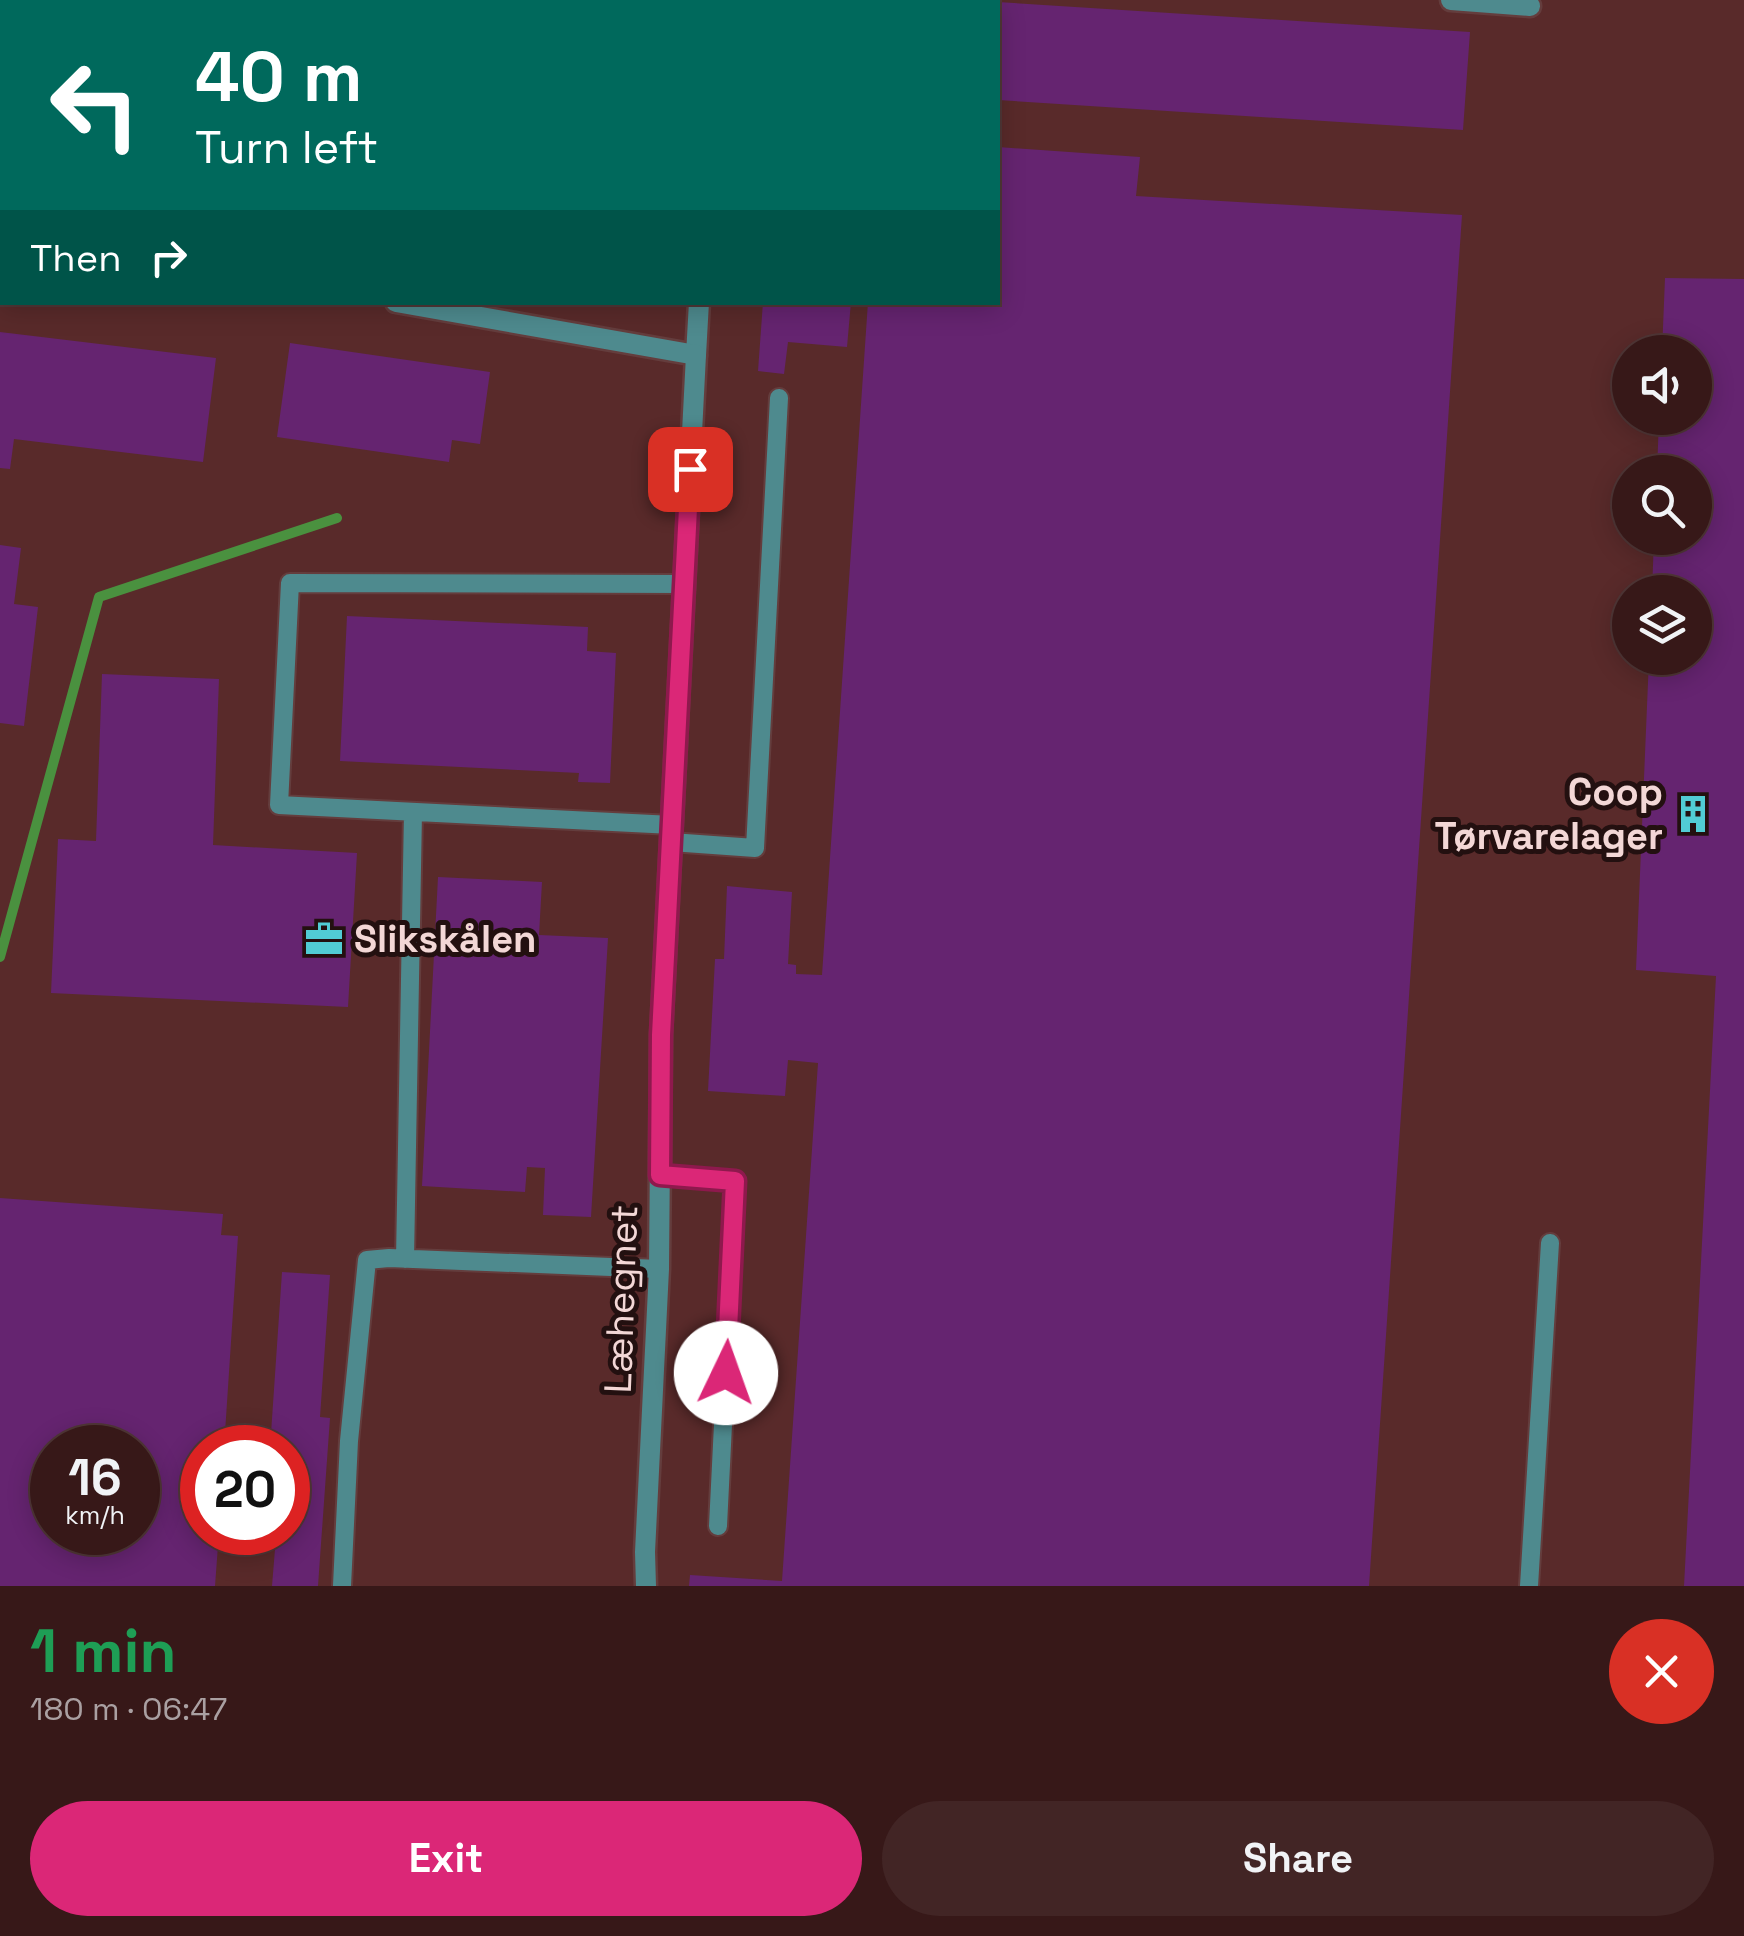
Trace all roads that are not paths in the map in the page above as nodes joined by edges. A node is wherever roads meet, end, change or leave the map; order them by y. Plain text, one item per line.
1 (1450, 0) edge
2 (1530, 6) dead end
3 (413, 305) edge
4 (700, 305) edge
5 (696, 354) junction
6 (779, 398) dead end
7 (684, 584) junction
8 (414, 812) junction
9 (671, 834) junction
10 (660, 1175) junction
11 (1550, 1243) dead end
12 (405, 1259) junction
13 (660, 1269) junction
14 (718, 1526) dead end
15 (342, 1586) edge
16 (646, 1586) edge
17 (1529, 1586) edge

1 - 2 street
3 - 5 street
4 - 5 street, Læhegnet
5 - 7 street, Læhegnet
6 - 9 lane
7 - 8 lane
7 - 9 street, Læhegnet
8 - 9 lane
8 - 12 lane
9 - 10 street, Læhegnet
10 - 13 street, Læhegnet
10 - 14 lane
11 - 17 lane
12 - 13 lane
12 - 15 lane
13 - 16 street, Læhegnet

